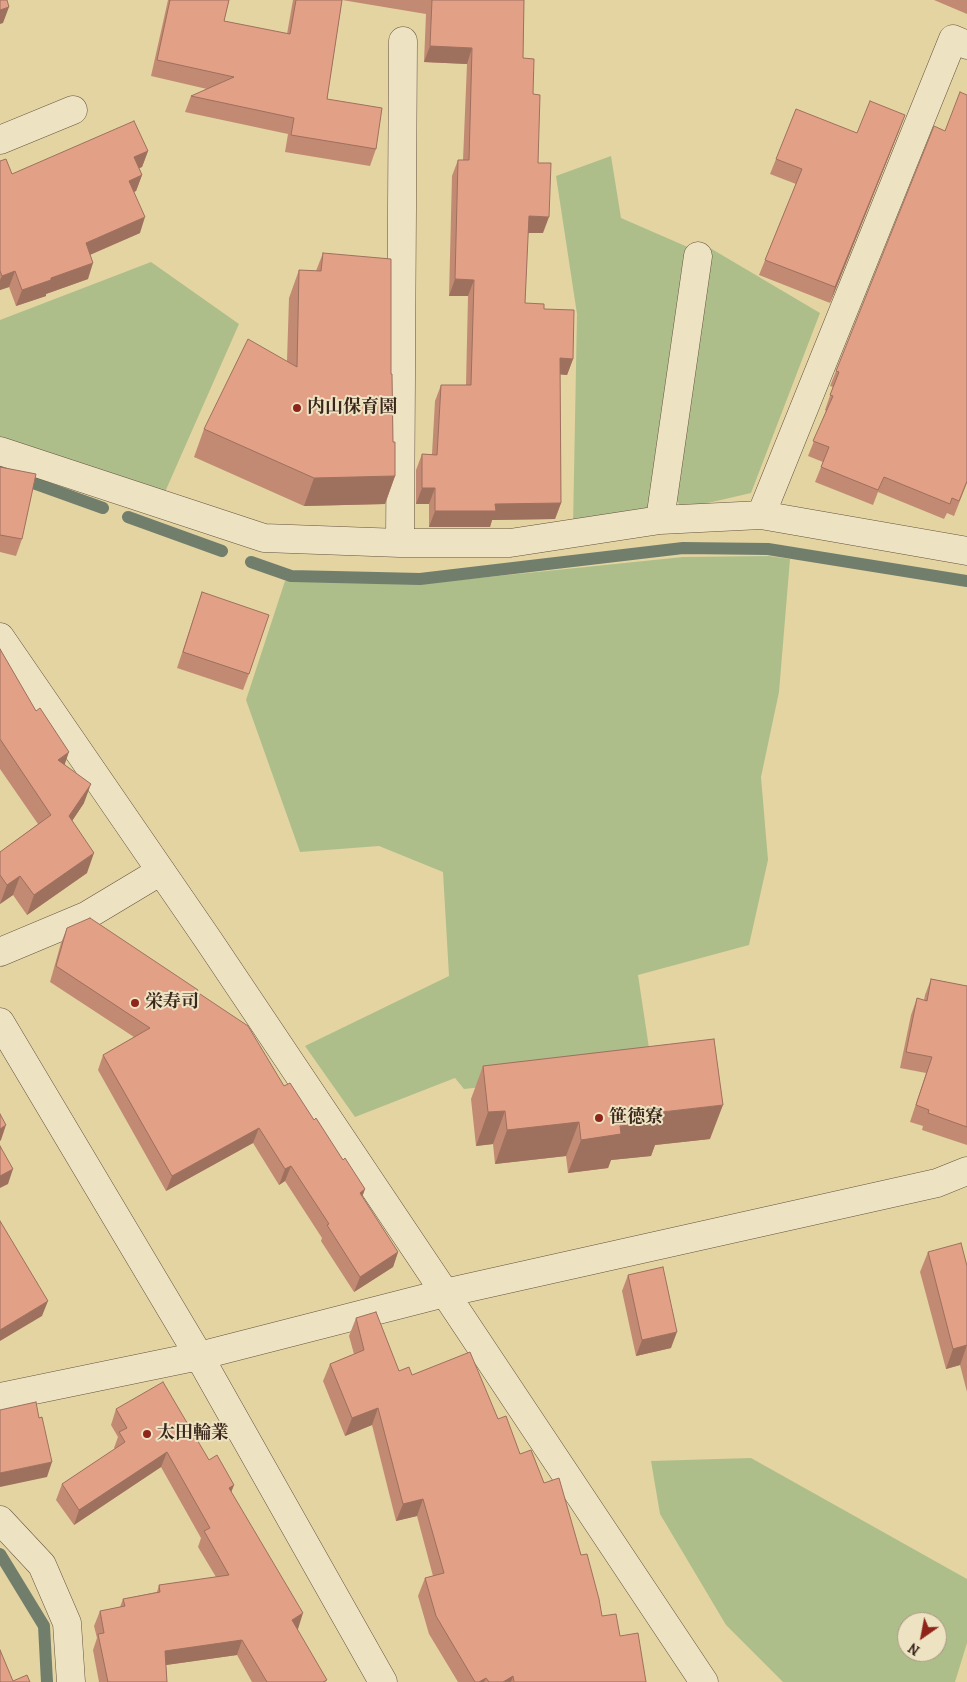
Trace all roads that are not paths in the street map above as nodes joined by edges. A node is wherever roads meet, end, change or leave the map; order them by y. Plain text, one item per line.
1 (403, 41) dead end
2 (967, 45) edge
3 (73, 110) dead end
4 (0, 140) edge
5 (698, 256) dead end
6 (0, 451) edge
7 (761, 515) junction
8 (660, 520) junction
9 (400, 543) junction
10 (967, 551) edge
11 (0, 637) edge
12 (161, 871) junction
13 (0, 952) edge
14 (0, 1022) edge
15 (967, 1171) edge
16 (445, 1292) junction
17 (199, 1356) junction
18 (0, 1398) edge
19 (0, 1520) edge
20 (71, 1682) edge
21 (383, 1682) edge
22 (704, 1682) edge

1 - 9 street
2 - 7 street
3 - 4 street
5 - 8 street
6 - 9 street
7 - 8 street
7 - 10 street
8 - 9 street
11 - 12 street
12 - 13 street
12 - 16 street
14 - 17 street
15 - 16 street
16 - 17 street
16 - 22 street
17 - 18 street
17 - 21 street
19 - 20 street

